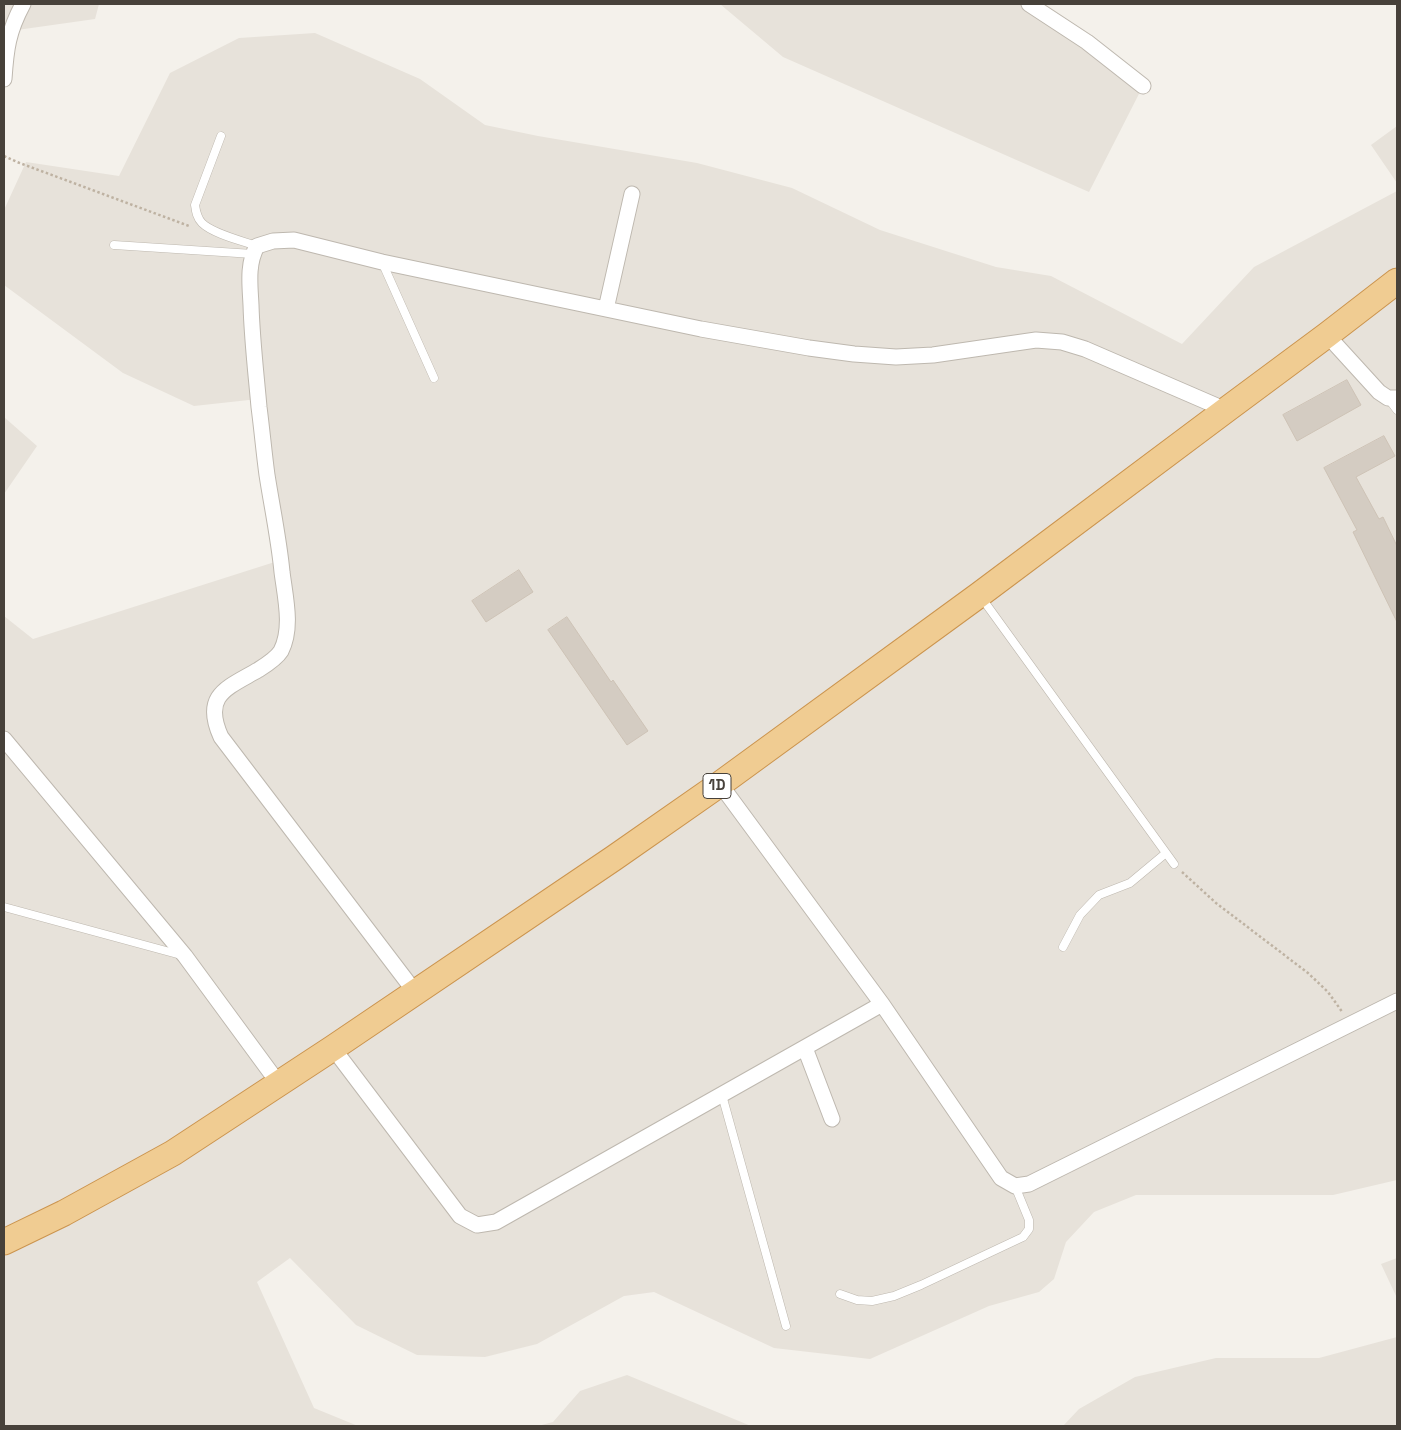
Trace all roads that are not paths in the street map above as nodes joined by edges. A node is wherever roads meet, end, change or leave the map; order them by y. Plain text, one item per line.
1 (23, 4) edge
2 (1029, 4) edge
3 (4, 80) edge
4 (1143, 86) dead end
5 (221, 136) dead end
6 (632, 194) dead end
7 (114, 246) dead end
8 (255, 250) junction
9 (382, 262) junction
10 (1397, 281) edge
11 (606, 309) junction
12 (1327, 336) junction
13 (434, 378) dead end
14 (1393, 398) edge
15 (1226, 410) junction
16 (1397, 410) edge
17 (980, 595) junction
18 (4, 739) edge
19 (720, 784) junction
20 (1166, 853) junction
21 (1174, 864) road end
22 (4, 907) edge
23 (1063, 947) dead end
24 (185, 956) junction
25 (415, 992) junction
26 (1397, 1001) edge
27 (882, 1004) junction
28 (333, 1048) junction
29 (805, 1048) junction
30 (279, 1084) junction
31 (722, 1095) junction
32 (832, 1119) dead end
33 (1014, 1186) junction
34 (4, 1242) edge
35 (840, 1294) dead end
36 (786, 1326) dead end

1 - 3 street
2 - 4 street
5 - 8 lane
6 - 11 street
7 - 8 lane
8 - 9 street
8 - 25 street
9 - 11 street
9 - 13 lane
10 - 12 highway, 1D
11 - 15 street
12 - 14 street
12 - 15 highway, 1D
14 - 16 lane
15 - 17 highway, 1D
17 - 19 highway, 1D
17 - 20 lane
18 - 24 street
19 - 25 highway, 1D
19 - 27 street
20 - 21 lane
20 - 23 lane
22 - 24 lane
24 - 30 street
25 - 28 highway, 1D
26 - 33 street
27 - 29 street
27 - 33 street
28 - 30 highway, 1D
28 - 31 street
29 - 31 street
29 - 32 street
30 - 34 highway, 1D
31 - 36 lane
33 - 35 lane

